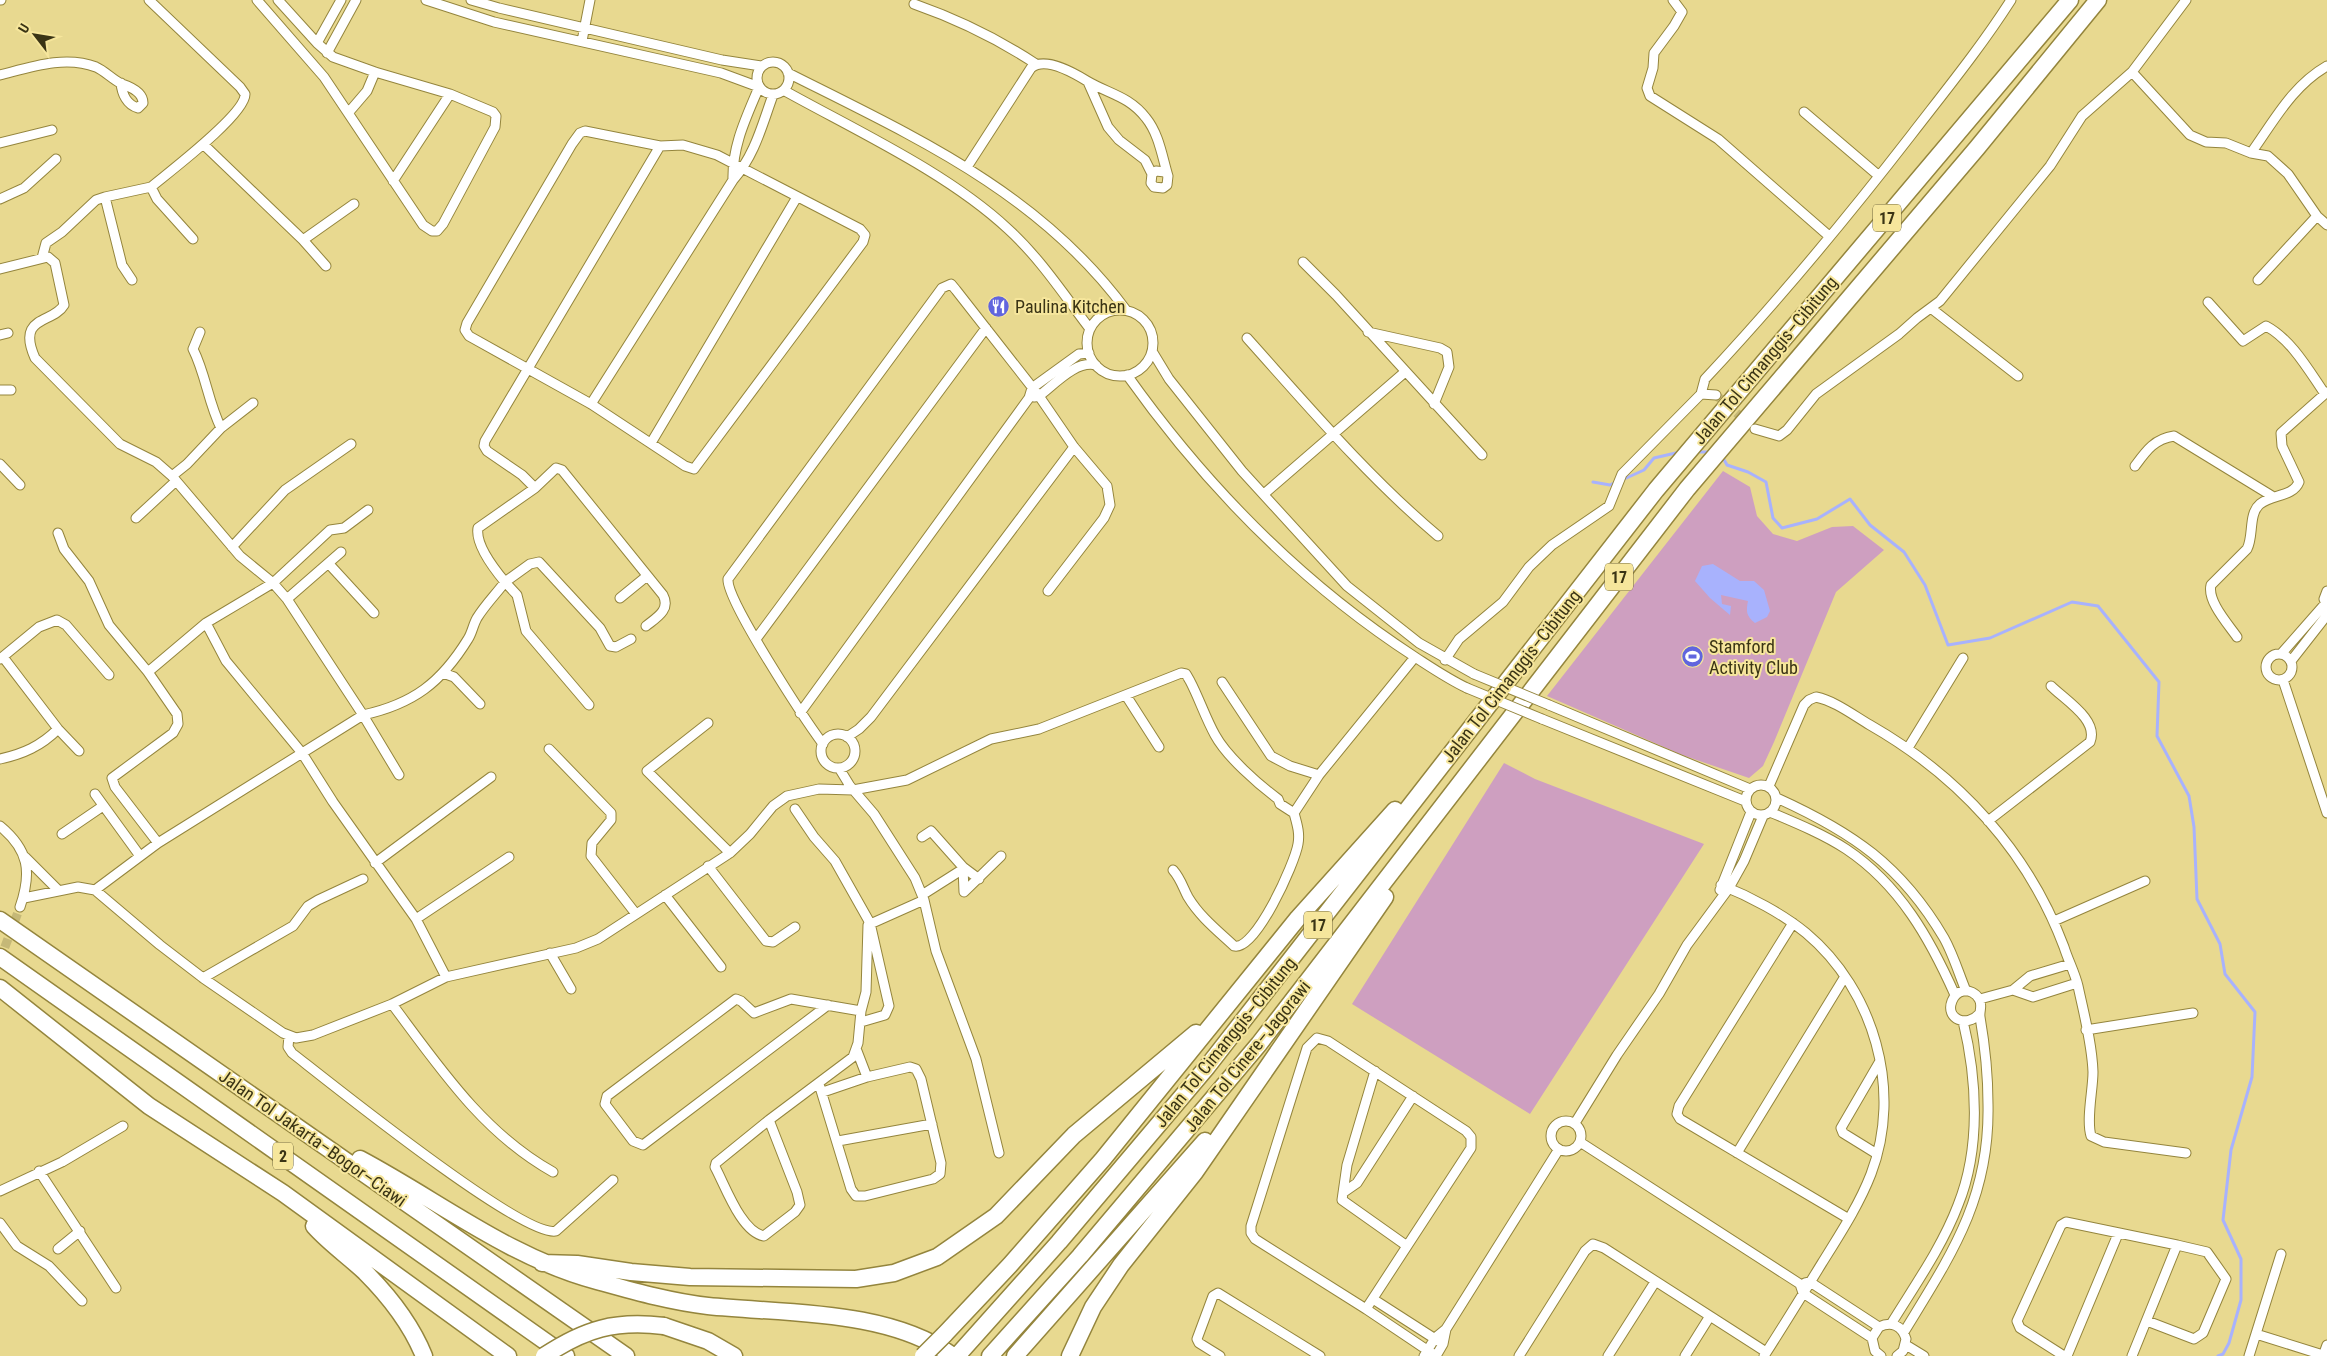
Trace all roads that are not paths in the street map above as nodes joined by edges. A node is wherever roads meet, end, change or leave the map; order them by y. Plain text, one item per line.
1 (148, 0) edge
2 (257, 0) edge
3 (278, 0) edge
4 (341, 0) edge
5 (356, 0) edge
6 (426, 0) edge
7 (471, 0) edge
8 (590, 0) edge
9 (1672, 0) edge
10 (2011, 0) edge
11 (2070, 0) edge
12 (2098, 0) edge
13 (2186, 0) edge
14 (914, 4) dead end
15 (586, 28) junction
16 (582, 41) junction
17 (317, 43) junction
18 (327, 53) junction
19 (1036, 64) junction
20 (761, 66) junction
21 (2327, 66) edge
22 (375, 72) junction
23 (2132, 72) junction
24 (788, 73) junction
25 (0, 75) edge
26 (1088, 82) junction
27 (121, 83) dead end
28 (759, 87) junction
29 (784, 91) junction
30 (450, 94) junction
31 (773, 95) junction
32 (350, 112) junction
33 (1804, 112) dead end
34 (52, 130) dead end
35 (0, 143) edge
36 (203, 144) junction
37 (660, 146) junction
38 (2251, 153) junction
39 (1161, 154) junction
40 (56, 159) dead end
41 (1145, 160) junction
42 (732, 161) junction
43 (967, 167) junction
44 (744, 168) junction
45 (1152, 174) junction
46 (1168, 176) junction
47 (1879, 176) junction
48 (733, 180) junction
49 (393, 181) junction
50 (151, 186) junction
51 (105, 197) junction
52 (797, 197) junction
53 (0, 199) edge
54 (354, 204) dead end
55 (2317, 216) junction
56 (2327, 225) edge
57 (1829, 236) junction
58 (193, 239) dead end
59 (303, 240) junction
60 (42, 258) junction
61 (1303, 262) dead end
62 (326, 266) dead end
63 (0, 269) edge
64 (132, 280) dead end
65 (2258, 280) dead end
66 (2208, 302) dead end
67 (1932, 309) junction
68 (1126, 310) junction
69 (986, 328) junction
70 (1090, 329) junction
71 (200, 332) dead end
72 (1368, 332) junction
73 (1247, 338) dead end
74 (1152, 351) junction
75 (1089, 353) junction
76 (1096, 365) junction
77 (527, 367) junction
78 (1406, 372) junction
79 (1127, 375) junction
80 (2018, 376) dead end
81 (1032, 388) junction
82 (0, 390) edge
83 (12, 390) dead end
84 (2326, 393) edge
85 (1701, 394) junction
86 (1716, 395) tunnel mouth
87 (1039, 396) junction
88 (1029, 398) junction
89 (253, 403) dead end
90 (591, 404) junction
91 (1434, 404) junction
92 (221, 428) junction
93 (1755, 429) tunnel mouth
94 (1334, 435) junction
95 (351, 444) dead end
96 (651, 444) junction
97 (1074, 448) junction
98 (1482, 455) dead end
99 (0, 464) edge
100 (2135, 466) dead end
101 (174, 478) junction
102 (20, 485) dead end
103 (535, 488) junction
104 (1264, 494) junction
105 (2272, 496) junction
106 (368, 510) dead end
107 (136, 518) dead end
108 (58, 533) dead end
109 (1438, 536) dead end
110 (232, 547) junction
111 (341, 552) dead end
112 (329, 564) junction
113 (647, 576) junction
114 (273, 582) junction
115 (505, 582) junction
116 (2327, 590) edge
117 (1048, 591) dead end
118 (286, 598) junction
119 (620, 598) dead end
120 (2326, 606) edge
121 (374, 613) dead end
122 (2327, 615) edge
123 (206, 623) junction
124 (646, 626) dead end
125 (2237, 637) dead end
126 (631, 639) dead end
127 (756, 639) junction
128 (2281, 654) junction
129 (1415, 657) junction
130 (2, 658) edge
131 (1963, 658) dead end
132 (1445, 660) junction
133 (2291, 661) junction
134 (148, 672) junction
135 (443, 673) junction
136 (109, 675) dead end
137 (2283, 680) junction
138 (1222, 682) dead end
139 (2051, 686) dead end
140 (1126, 696) junction
141 (480, 704) dead end
142 (588, 705) dead end
143 (1486, 708) junction
144 (800, 714) junction
145 (363, 715) junction
146 (708, 723) dead end
147 (58, 729) junction
148 (847, 737) junction
149 (823, 744) junction
150 (1489, 745) junction
151 (1159, 747) dead end
152 (1908, 748) junction
153 (549, 749) dead end
154 (79, 751) dead end
155 (302, 753) junction
156 (0, 759) edge
157 (839, 768) junction
158 (399, 775) dead end
159 (1319, 775) junction
160 (491, 777) dead end
161 (1768, 786) junction
162 (1750, 789) junction
163 (853, 790) junction
164 (95, 794) dead end
165 (1777, 798) junction
166 (1745, 801) junction
167 (103, 806) junction
168 (795, 809) dead end
169 (1751, 812) junction
170 (1294, 813) junction
171 (2327, 813) edge
172 (1766, 814) junction
173 (1988, 821) junction
174 (0, 826) edge
175 (62, 834) dead end
176 (922, 837) dead end
177 (158, 843) junction
178 (730, 853) junction
179 (140, 856) junction
180 (1001, 856) dead end
181 (25, 857) junction
182 (509, 857) dead end
183 (376, 863) junction
184 (708, 866) junction
185 (963, 868) junction
186 (1173, 870) dead end
187 (363, 879) dead end
188 (979, 879) junction
189 (2145, 881) dead end
190 (1725, 887) junction
191 (60, 890) junction
192 (96, 890) junction
193 (665, 895) junction
194 (923, 897) junction
195 (24, 898) junction
196 (20, 907) tunnel mouth
197 (636, 914) junction
198 (416, 919) junction
199 (0, 920) edge
200 (2054, 920) junction
201 (870, 923) junction
202 (1792, 923) junction
203 (795, 927) dead end
204 (550, 953) junction
205 (0, 957) edge
206 (2070, 964) junction
207 (721, 966) dead end
208 (446, 977) junction
209 (203, 978) junction
210 (1844, 978) junction
211 (2077, 983) junction
212 (0, 988) edge
213 (571, 989) dead end
214 (2013, 990) junction
215 (1966, 991) junction
216 (1955, 996) junction
217 (1980, 999) junction
218 (392, 1004) junction
219 (828, 1005) junction
220 (1226, 1007) junction
221 (861, 1011) junction
222 (2193, 1013) dead end
223 (1979, 1014) junction
224 (861, 1022) junction
225 (1963, 1022) junction
226 (2086, 1030) junction
227 (289, 1036) junction
228 (856, 1051) junction
229 (1880, 1061) junction
230 (1375, 1071) junction
231 (868, 1077) junction
232 (1256, 1085) junction
233 (821, 1088) junction
234 (1413, 1096) junction
235 (769, 1120) junction
236 (1574, 1123) junction
237 (932, 1124) junction
238 (123, 1126) dead end
239 (298, 1127) junction
240 (838, 1141) junction
241 (1580, 1142) junction
242 (1559, 1149) junction
243 (999, 1153) dead end
244 (1737, 1153) junction
245 (2186, 1153) dead end
246 (1877, 1154) junction
247 (39, 1172) junction
248 (553, 1172) dead end
249 (613, 1180) dead end
250 (0, 1191) edge
251 (1344, 1192) junction
252 (283, 1193) junction
253 (1849, 1218) junction
254 (0, 1223) edge
255 (80, 1231) junction
256 (2118, 1234) junction
257 (2177, 1245) junction
258 (1407, 1246) junction
259 (58, 1249) dead end
260 (2281, 1254) dead end
261 (542, 1263) junction
262 (1655, 1282) junction
263 (1810, 1282) junction
264 (1800, 1284) junction
265 (116, 1288) dead end
266 (1803, 1294) junction
267 (1373, 1299) junction
268 (82, 1302) dead end
269 (1366, 1309) junction
270 (1710, 1316) junction
271 (2147, 1321) junction
272 (1891, 1324) junction
273 (1879, 1327) junction
274 (1904, 1332) junction
275 (2256, 1334) junction
276 (1872, 1338) junction
277 (1439, 1341) junction
278 (1906, 1345) junction
279 (2327, 1345) edge
280 (959, 1353) edge
281 (1426, 1353) edge
282 (1765, 1354) edge
283 (1876, 1354) edge
284 (2323, 1355) edge
285 (424, 1356) edge
286 (508, 1356) edge
287 (544, 1356) edge
288 (566, 1356) edge
289 (626, 1356) edge
290 (734, 1356) edge
291 (923, 1356) edge
292 (990, 1356) edge
293 (1015, 1356) edge
294 (1070, 1356) edge
295 (1220, 1356) edge
296 (1320, 1356) edge
297 (1436, 1356) edge
298 (1519, 1356) edge
299 (1608, 1356) edge
300 (1685, 1356) edge
301 (1898, 1356) edge
302 (1924, 1356) edge
303 (2065, 1356) edge
304 (2132, 1356) edge
305 (2249, 1356) edge

1 - 36 street
2 - 32 street
3 - 17 street
4 - 17 street
5 - 18 street
6 - 16 street
7 - 15 street
8 - 15 street
9 - 57 street
10 - 47 street
11 - 143 highway, Jalan Tol Cimanggis–Cibitung / 17
12 - 150 highway, Jalan Tol Cimanggis–Cibitung / 17
13 - 23 street
14 - 19 street
15 - 16 street
15 - 20 street
16 - 28 street
17 - 18 street
18 - 22 street
19 - 26 street
19 - 43 street
20 - 24 street
20 - 28 street
21 - 38 street
22 - 30 street
22 - 32 street
23 - 38 street
23 - 67 street
24 - 29 street
24 - 43 street
25 - 27 street
26 - 39 street
26 - 41 street
28 - 31 street
28 - 42 street
29 - 31 street
29 - 70 street
30 - 49 street
30 - 49 street
31 - 44 street
32 - 49 street
33 - 47 street
34 - 35 street
36 - 50 street
36 - 59 street
37 - 42 street
37 - 77 street
37 - 77 street
38 - 55 street
39 - 41 street
39 - 46 street
40 - 53 street
41 - 45 street
42 - 44 street
42 - 48 street
43 - 68 street
44 - 48 street
44 - 52 street
45 - 46 street
45 - 46 street
47 - 57 street
48 - 90 street
50 - 51 street
50 - 58 street
51 - 60 street
51 - 64 street
52 - 96 street
52 - 96 street
54 - 59 street
55 - 56 street
55 - 65 street
57 - 85 street
59 - 62 street
60 - 63 street
60 - 101 street
61 - 72 street
66 - 84 street
67 - 80 street
67 - 93 street
68 - 70 street
68 - 74 street
69 - 81 street
69 - 127 street
69 - 127 street
70 - 75 street
71 - 92 street
72 - 78 street
72 - 91 street
73 - 94 street
74 - 79 street
74 - 104 street
75 - 76 street
75 - 81 street
76 - 79 street
76 - 87 street
77 - 90 street
77 - 103 street
78 - 91 street
78 - 94 street
79 - 129 street
81 - 87 street
81 - 88 street
82 - 83 street
84 - 105 street
85 - 86 street
85 - 132 street
87 - 88 street
87 - 97 street
88 - 144 street
89 - 92 street
90 - 96 street
91 - 98 street
92 - 101 street
94 - 104 street
94 - 109 street
95 - 110 street
97 - 117 street
97 - 148 street
99 - 102 street
100 - 105 street
101 - 107 street
101 - 110 street
103 - 113 street
103 - 115 street
104 - 132 street
105 - 125 street
106 - 114 street
108 - 134 street
110 - 114 street
111 - 112 street
112 - 118 street
112 - 121 street
113 - 119 street
113 - 124 street
114 - 118 street
114 - 123 street
115 - 126 street
115 - 135 street
115 - 142 street
116 - 120 street
118 - 145 street
120 - 128 street
122 - 133 street
123 - 134 street
123 - 155 street
127 - 144 street
128 - 133 street
128 - 137 street
129 - 159 street
129 - 166 street, bridge
130 - 136 street
130 - 147 street
131 - 152 street
132 - 162 street, bridge
133 - 137 street
134 - 177 street
135 - 141 street
135 - 145 street
137 - 171 street
138 - 159 street
139 - 173 street
140 - 151 street
140 - 163 street
140 - 170 street
143 - 220 highway
143 - 280 highway, Jalan Tol Cimanggis–Cibitung / 17
144 - 149 street
145 - 155 street
145 - 158 street
146 - 178 street
147 - 154 street
147 - 156 street
148 - 149 street
148 - 157 street
149 - 157 street
150 - 232 highway
150 - 292 highway, Jalan Tol Cinere–Jagorawi / 17
152 - 161 street
152 - 173 street
153 - 197 street
155 - 177 street
155 - 183 street
157 - 163 street
159 - 170 street
160 - 183 street
161 - 162 street
161 - 165 street
162 - 166 street
163 - 178 street
163 - 194 street
164 - 167 street
165 - 172 street
165 - 215 street
166 - 169 street
167 - 175 street
167 - 179 street
168 - 201 street
169 - 172 street
169 - 190 street
170 - 186 street
172 - 190 street
172 - 216 street
173 - 200 street
174 - 181 street
176 - 185 street
177 - 179 street
178 - 184 street
179 - 192 street
180 - 188 street
181 - 191 street
181 - 195 street
182 - 198 street
183 - 198 street
184 - 193 street
184 - 203 street
185 - 188 street
185 - 188 street
185 - 194 street
187 - 209 street
189 - 200 street
190 - 202 street
190 - 236 street
191 - 192 street
191 - 195 street
192 - 209 street
193 - 197 street
193 - 207 street
194 - 201 street
194 - 243 street
195 - 196 street
197 - 204 street
198 - 208 street
199 - 239 highway, Jalan Tol Jakarta–Bogor–Ciawi / 2
200 - 206 street
201 - 221 street
201 - 224 street
202 - 210 street
202 - 244 street
204 - 208 street
204 - 213 street
205 - 288 highway, Jalan Tol Jakarta–Bogor–Ciawi / 2
206 - 211 street
206 - 214 street
208 - 218 street
209 - 227 street
210 - 229 street
210 - 244 street
211 - 214 street
211 - 226 street
212 - 252 highway
214 - 217 street
215 - 216 street
215 - 217 street
216 - 225 street
217 - 223 street
218 - 227 street
218 - 248 street
219 - 219 street
219 - 221 street
220 - 261 highway
220 - 291 highway, bridge
221 - 224 street
222 - 226 street
223 - 225 street
223 - 274 street
224 - 228 street
225 - 272 street
226 - 245 street
227 - 249 street
228 - 231 street
228 - 233 street
229 - 246 street
229 - 246 street
230 - 234 street
230 - 251 street
230 - 269 street
231 - 233 street
231 - 237 street
232 - 293 highway
232 - 294 highway
233 - 235 street
233 - 240 street
234 - 251 street
234 - 258 street
235 - 235 street
236 - 241 street
236 - 242 street
237 - 240 street
237 - 240 street
238 - 247 street
239 - 261 highway
239 - 289 highway, Jalan Tol Jakarta–Bogor–Ciawi / 2
241 - 242 street
241 - 264 street
242 - 277 street
244 - 253 street
246 - 253 street
247 - 250 street
247 - 255 street
251 - 258 street
252 - 285 highway
252 - 286 highway
253 - 263 street
254 - 268 street
255 - 259 street
255 - 265 street
256 - 257 street
256 - 303 street
256 - 303 street
257 - 271 street
257 - 271 street
258 - 267 street
260 - 275 street
261 - 280 highway
262 - 270 street
262 - 298 street
262 - 299 street
263 - 264 street
263 - 266 street
263 - 273 street
264 - 266 street
266 - 276 street
266 - 282 street
267 - 269 street
267 - 277 street
269 - 281 street
270 - 282 street
270 - 300 street
271 - 304 street
272 - 273 street
272 - 274 street
273 - 276 street
274 - 278 street
275 - 284 street
275 - 305 street
276 - 283 street
277 - 281 street
277 - 297 street
278 - 301 street
278 - 302 street
279 - 284 street
281 - 297 street
287 - 290 highway, bridge
295 - 296 street

